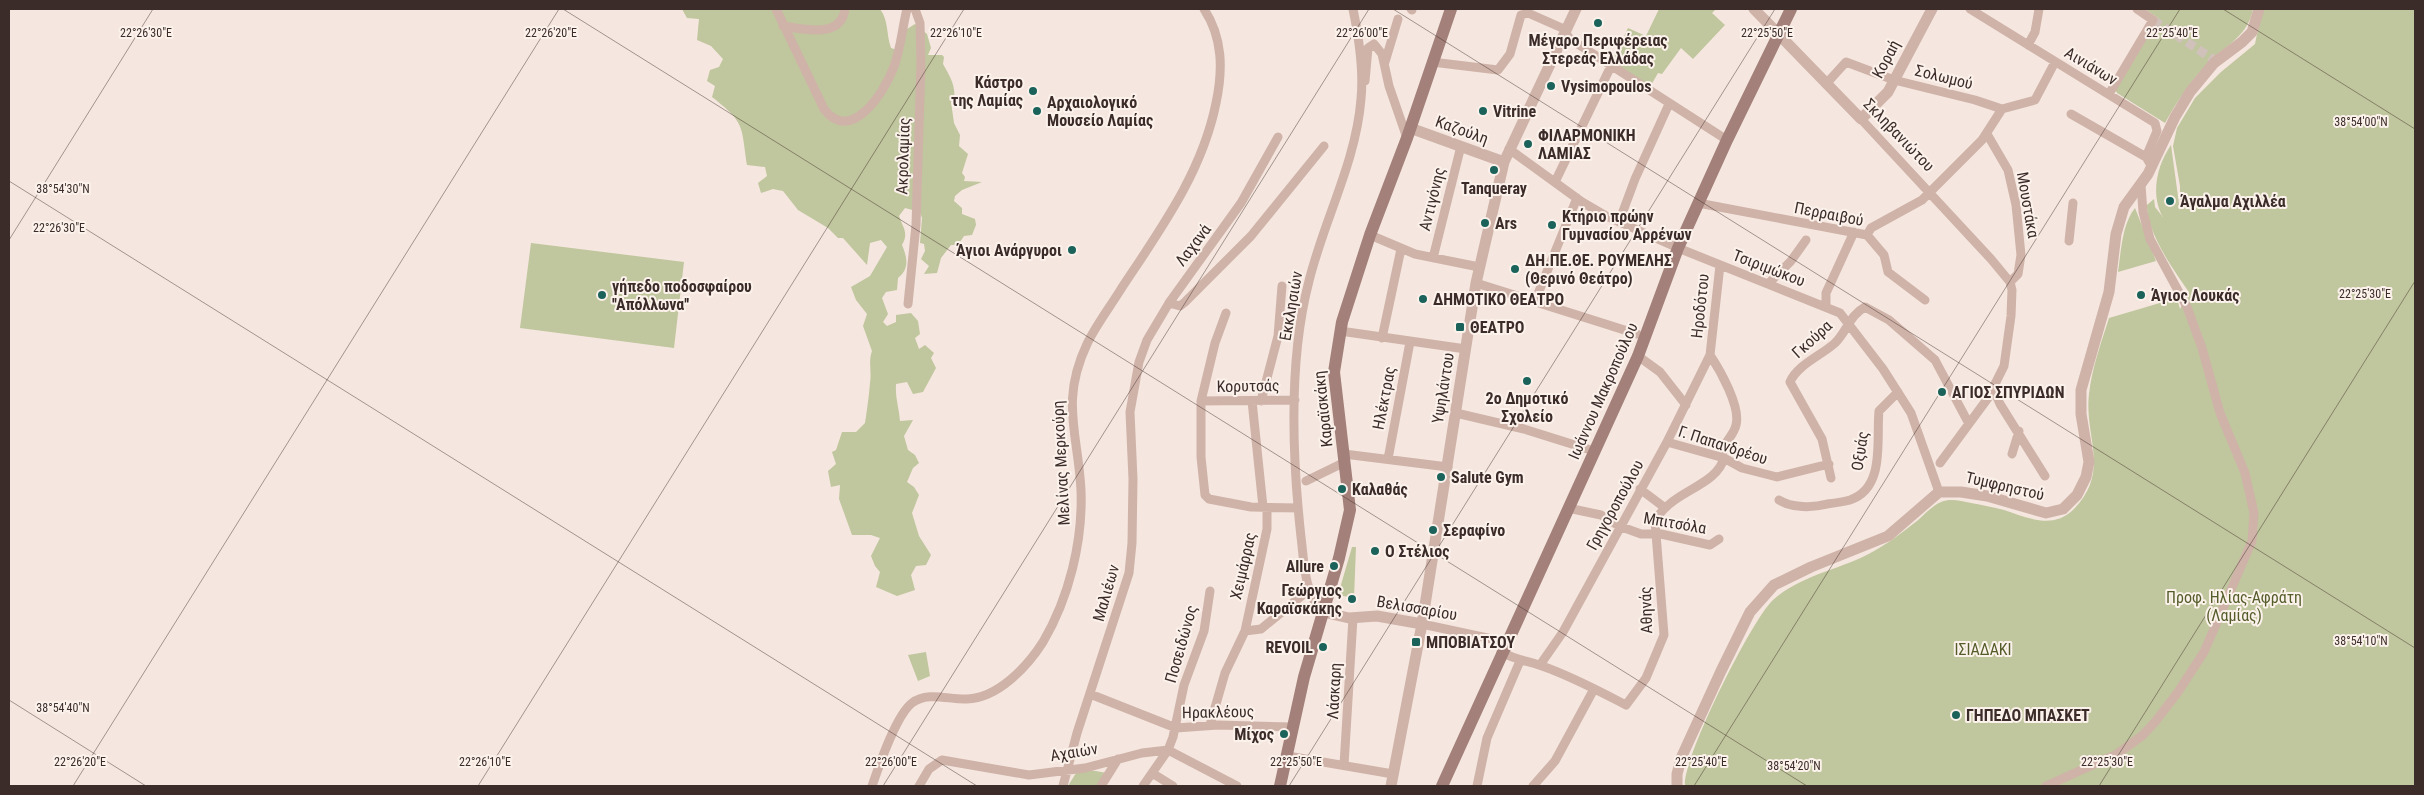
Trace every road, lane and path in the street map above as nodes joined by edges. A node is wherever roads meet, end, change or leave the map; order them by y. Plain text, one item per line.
1 (776, 9) edge
2 (845, 9) edge
3 (907, 9) edge
4 (915, 9) edge
5 (1204, 9) edge
6 (1353, 9) edge
7 (1451, 9) edge
8 (1576, 9) edge
9 (1754, 9) edge
10 (1791, 9) edge
11 (1932, 9) edge
12 (1970, 9) edge
13 (2039, 9) edge
14 (2137, 9) edge
15 (2259, 9) edge
16 (1398, 19) dead end
17 (783, 26) junction
18 (1565, 32) junction
19 (1779, 35) junction
20 (2028, 45) junction
21 (1432, 62) junction
22 (2055, 62) junction
23 (1385, 63) junction
24 (1610, 66) junction
25 (1894, 80) junction
26 (1826, 84) junction
27 (1362, 90) junction
28 (2109, 94) junction
29 (1669, 104) junction
30 (2002, 110) junction
31 (2071, 114) dead end
32 (1861, 119) junction
33 (1408, 133) junction
34 (1987, 134) junction
35 (1278, 137) dead end
36 (1727, 140) junction
37 (1324, 146) dead end
38 (1460, 146) junction
39 (1509, 149) junction
40 (1504, 162) junction
41 (2149, 166) junction
42 (1555, 182) junction
43 (2142, 185) junction
44 (1930, 191) junction
45 (1577, 198) junction
46 (1698, 203) junction
47 (2073, 203) dead end
48 (1619, 222) junction
49 (1854, 232) junction
50 (1370, 235) junction
51 (1866, 235) junction
52 (1806, 240) dead end
53 (2069, 241) dead end
54 (1678, 248) junction
55 (1401, 249) junction
56 (1433, 258) junction
57 (1720, 265) junction
58 (1479, 267) junction
59 (1476, 283) junction
60 (1768, 284) junction
61 (1282, 286) dead end
62 (2011, 286) junction
63 (1925, 300) dead end
64 (1535, 302) junction
65 (908, 304) dead end
66 (1169, 304) junction
67 (1826, 306) junction
68 (1226, 313) dead end
69 (1849, 322) junction
70 (1340, 331) junction
71 (1637, 334) dead end
72 (1382, 338) junction
73 (1410, 342) junction
74 (1466, 349) junction
75 (1710, 355) junction
76 (1638, 356) junction
77 (1137, 372) joint
78 (1993, 388) junction
79 (1898, 392) junction
80 (1295, 400) junction
81 (1201, 401) junction
82 (1257, 401) junction
83 (1686, 405) junction
84 (1456, 412) junction
85 (1969, 424) junction
86 (2019, 432) junction
87 (1667, 442) junction
88 (1594, 451) junction
89 (2012, 454) dead end
90 (1344, 458) junction
91 (1724, 458) junction
92 (1388, 459) junction
93 (1940, 463) dead end
94 (1829, 464) junction
95 (1448, 467) junction
96 (2045, 476) dead end
97 (1832, 478) dead end
98 (1306, 481) dead end
99 (1640, 490) junction
100 (1939, 492) junction
101 (1779, 500) dead end
102 (1664, 507) junction
103 (1265, 508) junction
104 (1298, 508) junction
105 (1568, 508) junction
106 (1619, 526) junction
107 (1655, 534) junction
108 (1719, 538) dead end
109 (1310, 589) junction
110 (1210, 591) dead end
111 (1323, 612) junction
112 (1353, 618) junction
113 (1422, 624) junction
114 (1244, 631) junction
115 (1504, 647) junction
116 (1520, 661) junction
117 (1540, 665) junction
118 (1594, 689) junction
119 (1090, 694) junction
120 (1626, 705) joint
121 (1210, 725) junction
122 (1293, 727) junction
123 (1176, 728) junction
124 (1168, 750) junction
125 (1288, 756) junction
126 (1118, 759) junction
127 (1344, 765) junction
128 (1069, 770) junction
129 (1152, 773) junction
130 (1394, 774) junction
131 (872, 786) edge
132 (920, 786) edge
133 (1063, 786) edge
134 (1101, 786) edge
135 (1143, 786) edge
136 (1173, 786) edge
137 (1237, 786) edge
138 (1280, 786) edge
139 (1391, 786) edge
140 (1442, 786) edge
141 (1477, 786) edge
142 (1533, 786) edge
143 (1678, 786) edge
144 (2046, 786) edge

1 - 17 street
2 - 17 street
3 - 17 street
4 - 65 street, Ακρολαμίας
5 - 131 street, Μελίνας Μερκούρη
6 - 27 street, Εκκλησιών
7 - 21 main road, Καραϊσκάκη
8 - 18 street, Υψηλάντου
9 - 19 street, Σκληβανιώτου
10 - 19 main road, Ιωάννου Μακροπούλου
11 - 25 street, Κοραή
12 - 20 street, Αινιάνων
13 - 20 street
14 - 28 street
15 - 41 street, Τυμφρηστού
16 - 23 street
18 - 21 street
18 - 24 street
18 - 39 street, Υψηλάντου
19 - 26 street, Σκληβανιώτου
19 - 36 main road, Ιωάννου Μακροπούλου
20 - 22 street, Αινιάνων
21 - 33 main road, Καραϊσκάκη
22 - 28 street, Αινιάνων
22 - 30 street
23 - 27 street
23 - 33 street
24 - 29 street
24 - 42 street
25 - 26 street, Σολωμού
25 - 30 street, Σολωμού
25 - 32 street, Κοραή
26 - 32 street, Σκληβανιώτου
27 - 80 street, Εκκλησιών
28 - 41 street, Αινιάνων
29 - 36 street
29 - 48 street
30 - 34 street
31 - 41 street
32 - 44 street, Σκληβανιώτου
33 - 38 street, Καζούλη
33 - 50 main road, Καραϊσκάκη
34 - 44 street
34 - 62 street, Μουστάκα
35 - 66 street, Λαχανά
36 - 46 main road, Ιωάννου Μακροπούλου
37 - 66 street
38 - 40 street, Καζούλη
38 - 56 street, Αντιγόνης
39 - 40 street, Υψηλάντου
39 - 42 street, Τσιριμώκου
40 - 58 street, Υψηλάντου
41 - 43 street, Τυμφρηστού
42 - 45 street, Τσιριμώκου
43 - 100 street, Τυμφρηστού
43 - 144 street
44 - 51 street
44 - 62 street, Σκληβανιώτου
45 - 48 street, Τσιριμώκου
45 - 64 street
46 - 49 street, Περραιβού
46 - 54 main road, Ιωάννου Μακροπούλου
47 - 53 street
48 - 54 street, Τσιριμώκου
49 - 51 street, Περραιβού
49 - 67 street
50 - 55 street
50 - 70 main road, Καραϊσκάκη
51 - 63 street, Περραιβού
52 - 60 street
54 - 57 street, Τσιριμώκου
54 - 76 main road, Ιωάννου Μακροπούλου
55 - 56 street
55 - 72 street
56 - 58 street
57 - 60 street, Τσιριμώκου
57 - 75 street, Ηροδότου
58 - 59 street, Υψηλάντου
59 - 64 street
59 - 74 street, Υψηλάντου
60 - 67 street, Τσιριμώκου
61 - 82 street, Χειμάρρας
62 - 78 street, Μουστάκα
64 - 71 street
66 - 77 street, Λαχανά
67 - 69 street, Τσιριμώκου
68 - 81 street
69 - 79 street, Τσιριμώκου
69 - 85 street, Γκούρα
69 - 94 street, Γκούρα
70 - 72 street
70 - 90 main road, Καραϊσκάκη
72 - 73 street
73 - 74 street
73 - 92 street, Ηλέκτρας
74 - 84 street, Υψηλάντου
75 - 83 street, Γρηγοροπούλου
75 - 91 street, Ηροδότου
76 - 83 street
76 - 88 main road, Ιωάννου Μακροπούλου
77 - 119 street, Μαλιέων
78 - 85 street, Μουστάκα
78 - 86 street
79 - 100 street, Τσιριμώκου
79 - 101 street, Οξυάς
80 - 82 street, Κορυτσάς
80 - 104 street, Εκκλησιών
81 - 82 street, Κορυτσάς
81 - 103 street
82 - 103 street, Χειμάρρας
83 - 87 street, Γρηγοροπούλου
84 - 88 street
84 - 95 street, Υψηλάντου
85 - 93 street, Μουστάκα
86 - 89 street
86 - 96 street
87 - 91 street, Γ. Παπανδρέου
87 - 99 street, Γρηγοροπούλου
88 - 105 main road, Ιωάννου Μακροπούλου
90 - 92 street
90 - 98 street
90 - 111 main road, Καραϊσκάκη
91 - 94 street, Γ. Παπανδρέου
91 - 102 street
92 - 95 street
94 - 97 street
95 - 113 street, Υψηλάντου
99 - 102 street
99 - 106 street, Γρηγοροπούλου
100 - 143 street
102 - 107 street
103 - 104 street
103 - 114 street, Χειμάρρας
104 - 109 street, Εκκλησιών
105 - 106 street, Μπιτσόλα
105 - 115 main road, Ιωάννου Μακροπούλου
106 - 107 street, Μπιτσόλα
106 - 117 street, Γρηγοροπούλου
107 - 108 street, Μπιτσόλα
107 - 120 street, Αθηνάς
109 - 111 street, Εκκλησιών
109 - 114 street
110 - 123 street, Ποσειδώνος
111 - 112 street, Βελισσαρίου
111 - 122 main road, Καραϊσκάκη
112 - 113 street, Βελισσαρίου
112 - 127 street, Λάσκαρη
113 - 115 street, Βελισσαρίου
113 - 130 street, Υψηλάντου
114 - 121 street, Χειμάρρας
115 - 116 street, Βελισσαρίου
115 - 140 main road, Ιωάννου Μακροπούλου
116 - 117 street, Βελισσαρίου
116 - 141 street
117 - 118 street, Βελισσαρίου
118 - 120 street, Βελισσαρίου
118 - 142 street
119 - 123 street, Ηρακλέους
119 - 128 street, Μαλιέων
121 - 122 street, Ηρακλέους
121 - 123 street, Ηρακλέους
122 - 125 main road, Καραϊσκάκη
123 - 124 street, Ποσειδώνος
124 - 126 street, Αχαιών
124 - 129 street, Ποσειδώνος
124 - 137 street
125 - 127 street
125 - 138 main road, Καραϊσκάκη
126 - 128 street, Αχαιών
126 - 134 street
127 - 130 street
128 - 132 street, Αχαιών
128 - 133 street, Μαλιέων
129 - 135 street, Ποσειδώνος
129 - 136 street
130 - 139 street, Υψηλάντου

